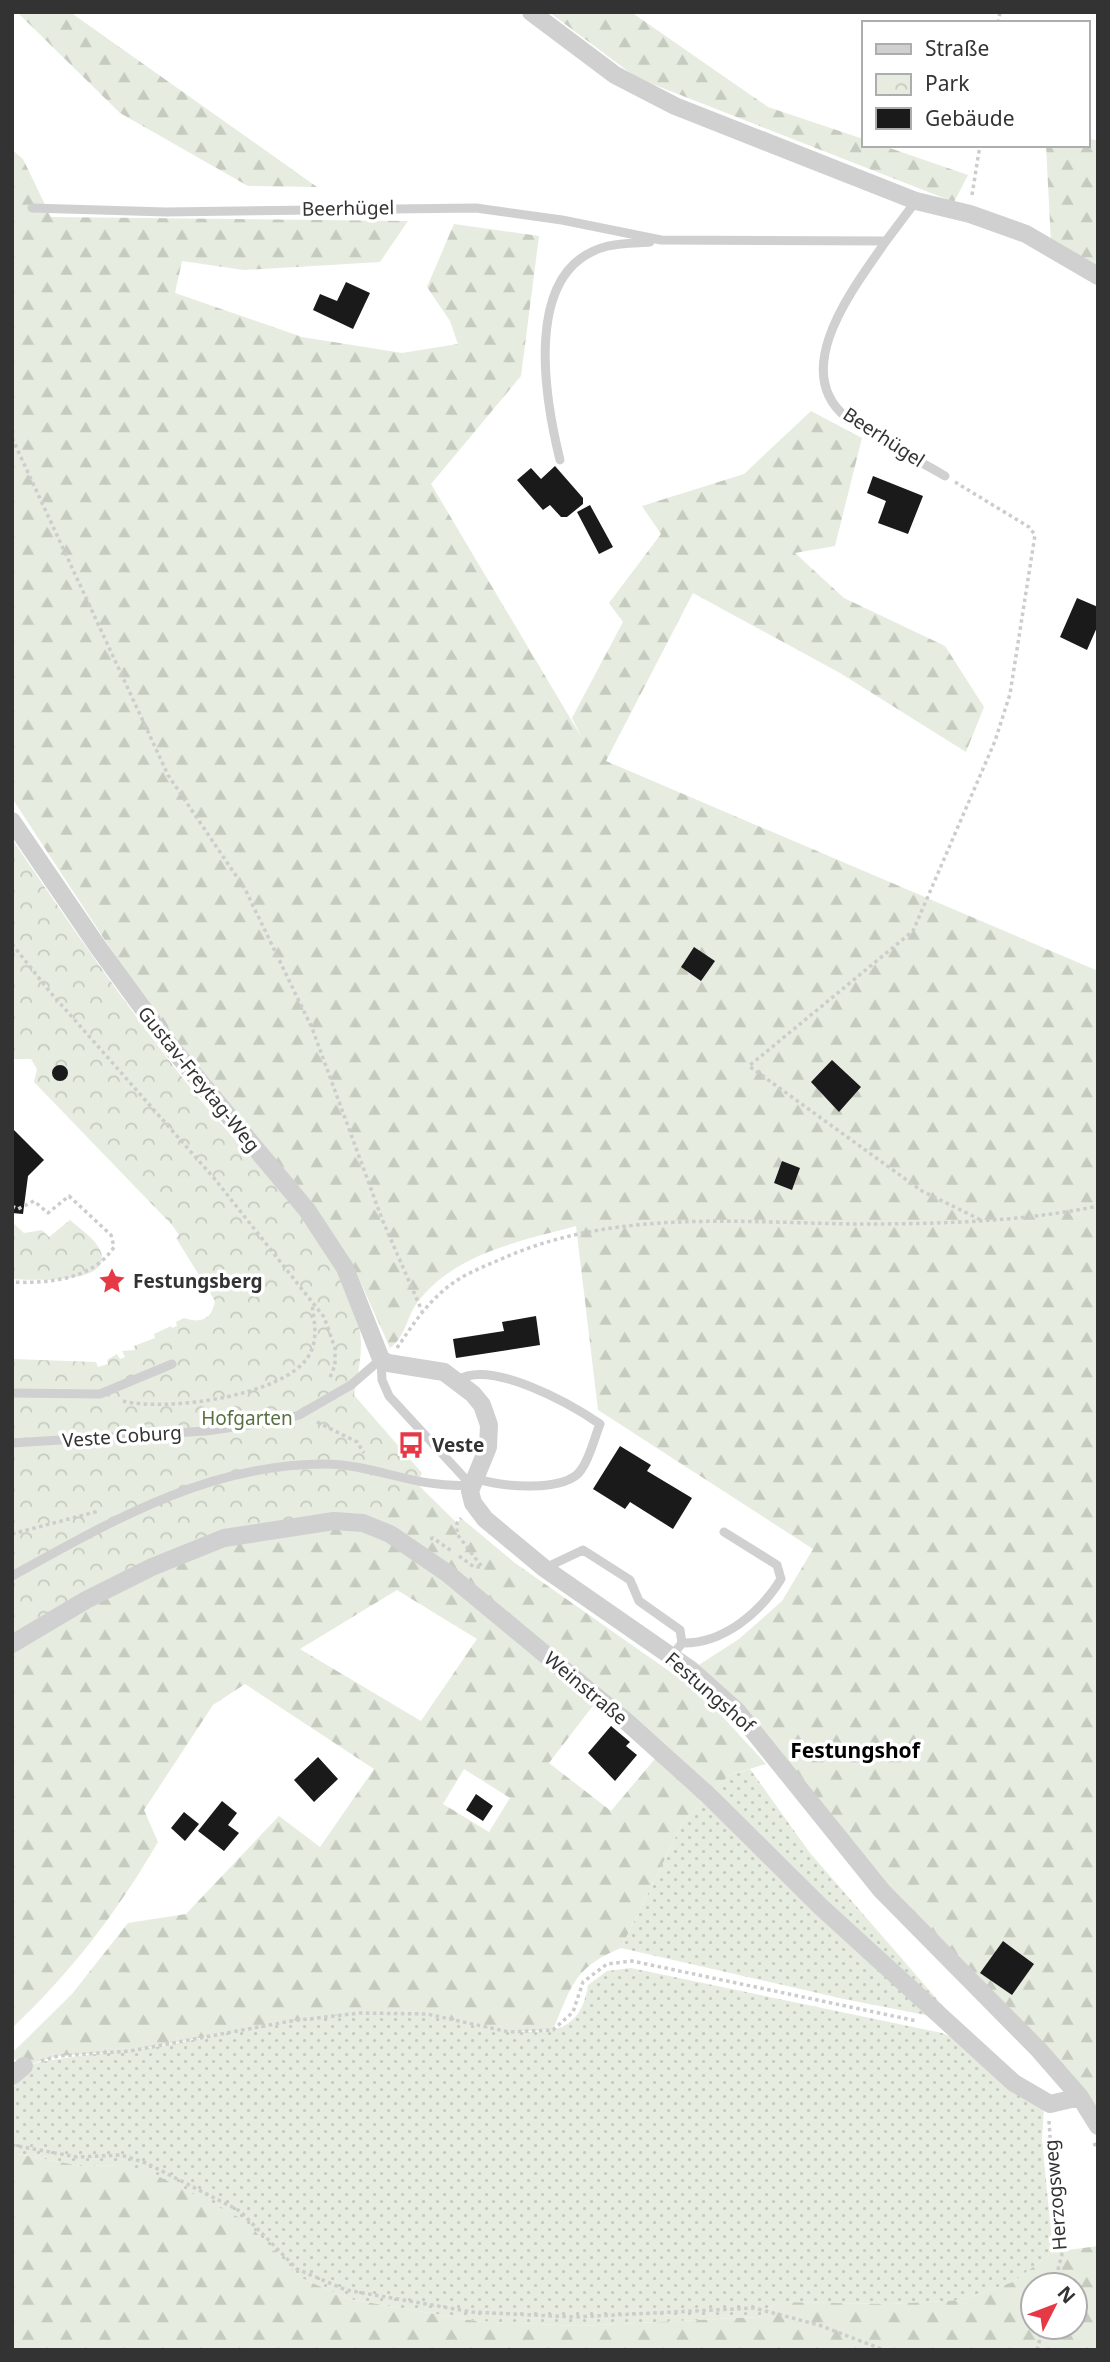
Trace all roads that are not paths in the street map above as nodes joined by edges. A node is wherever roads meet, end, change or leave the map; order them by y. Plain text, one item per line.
1 (531, 12) edge
2 (916, 201) junction
3 (32, 208) dead end
4 (661, 240) junction
5 (887, 241) junction
6 (1098, 276) edge
7 (560, 460) dead end
8 (945, 476) road end
9 (12, 821) edge
10 (381, 1359) junction
11 (172, 1364) dead end
12 (458, 1380) junction
13 (12, 1394) edge
14 (12, 1443) edge
15 (472, 1481) junction
16 (724, 1532) dead end
17 (544, 1568) junction
18 (12, 1576) edge
19 (12, 1644) edge
20 (677, 1649) junction
21 (1080, 2097) junction
22 (1098, 2126) edge

1 - 2 street
2 - 5 lane, Beerhügel
2 - 6 street
3 - 4 lane, Beerhügel
4 - 5 lane, Beerhügel
4 - 7 lane, Beerhügel
5 - 8 lane, Beerhügel
9 - 10 street, Gustav-Freytag-Weg
10 - 12 street
10 - 14 lane, Veste Coburg
10 - 15 lane
11 - 13 lane
12 - 15 street
12 - 15 lane
15 - 17 street, Festungshof
15 - 18 lane
16 - 20 lane
17 - 20 street, Festungshof
17 - 20 lane
19 - 21 street, Weinstraße
20 - 21 street, Festungshof
21 - 22 street, Festungshof

